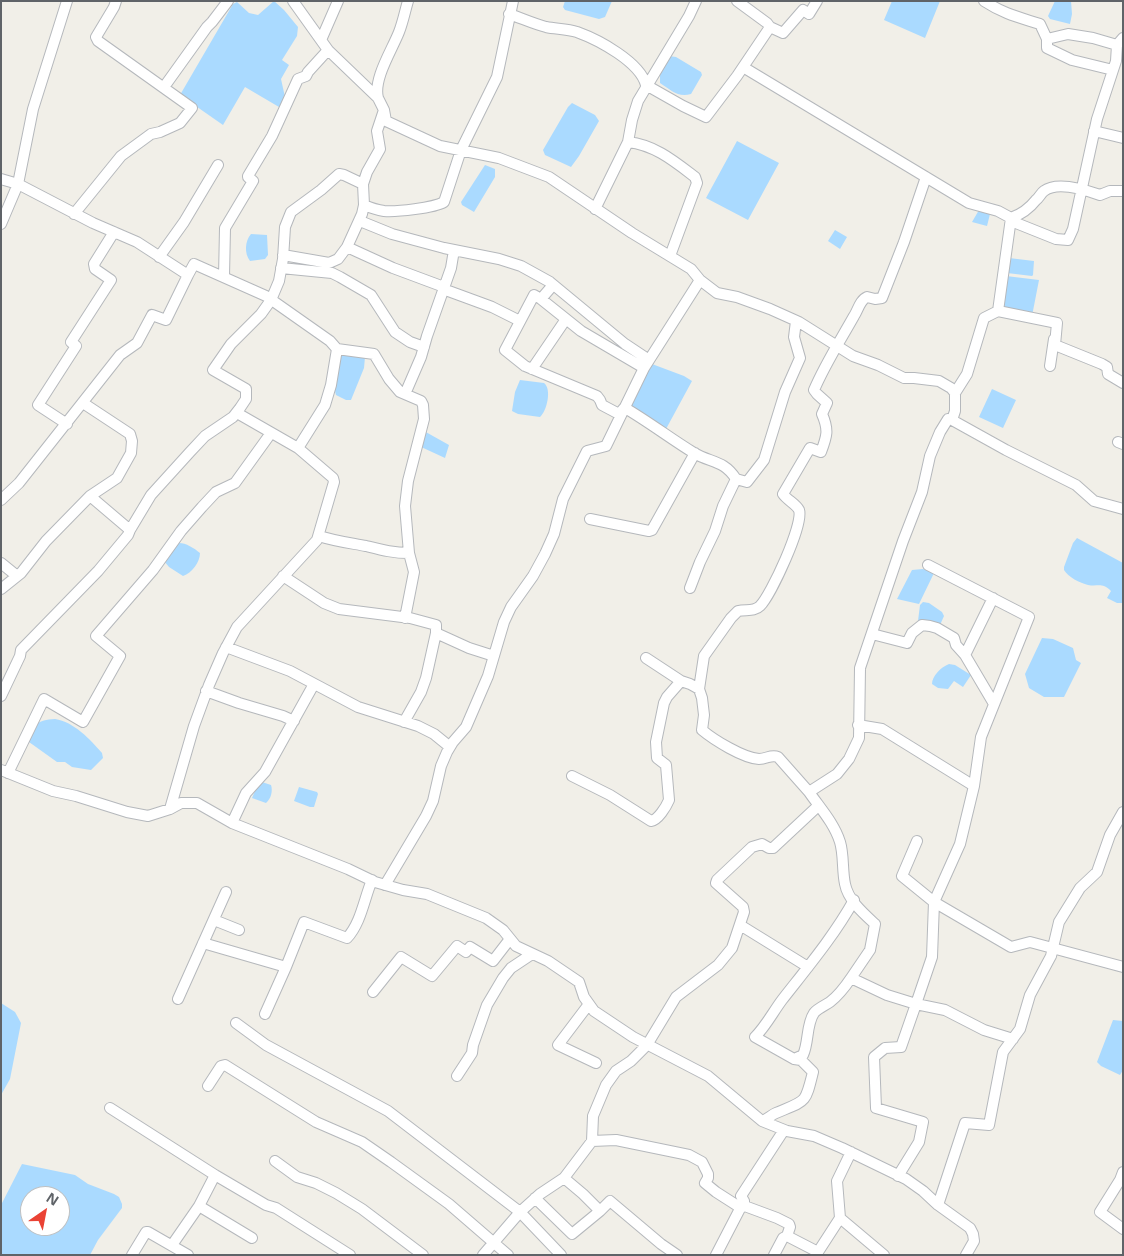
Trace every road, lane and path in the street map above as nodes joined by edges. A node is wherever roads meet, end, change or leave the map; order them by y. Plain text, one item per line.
1 (67, 1) edge
2 (116, 1) edge
3 (228, 1) edge
4 (293, 1) edge
5 (338, 1) edge
6 (408, 1) edge
7 (513, 1) edge
8 (696, 1) edge
9 (737, 1) edge
10 (817, 1) edge
11 (984, 1) edge
12 (509, 14) junction
13 (770, 27) junction
14 (1047, 39) junction
15 (321, 40) junction
16 (1120, 42) edge
17 (328, 50) junction
18 (743, 66) junction
19 (1113, 70) junction
20 (646, 85) junction
21 (164, 87) junction
22 (378, 98) junction
23 (384, 110) junction
24 (1094, 131) junction
25 (1123, 138) edge
26 (628, 142) junction
27 (461, 150) junction
28 (218, 165) dead end
29 (926, 177) junction
30 (1, 179) edge
31 (18, 184) junction
32 (363, 184) junction
33 (1082, 189) junction
34 (1123, 191) edge
35 (364, 205) junction
36 (595, 209) junction
37 (74, 214) junction
38 (1011, 219) junction
39 (360, 221) junction
40 (1, 224) edge
41 (114, 232) junction
42 (347, 248) junction
43 (454, 250) junction
44 (283, 255) junction
45 (670, 256) junction
46 (159, 257) junction
47 (281, 268) junction
48 (188, 275) junction
49 (224, 277) junction
50 (700, 280) junction
51 (553, 285) junction
52 (444, 288) junction
53 (541, 299) junction
54 (271, 300) junction
55 (998, 311) junction
56 (566, 319) junction
57 (520, 321) junction
58 (796, 321) junction
59 (1057, 323) junction
60 (836, 345) junction
61 (424, 347) junction
62 (338, 348) junction
63 (647, 364) junction
64 (1050, 366) dead end
65 (532, 369) junction
66 (1123, 383) edge
67 (955, 393) junction
68 (405, 394) junction
69 (84, 403) junction
70 (626, 406) junction
71 (237, 413) junction
72 (952, 420) junction
73 (66, 424) junction
74 (271, 433) junction
75 (298, 448) junction
76 (695, 453) junction
77 (736, 479) junction
78 (90, 496) junction
79 (1, 500) edge
80 (1123, 509) edge
81 (590, 519) dead end
82 (130, 530) junction
83 (319, 536) junction
84 (410, 553) junction
85 (1, 563) edge
86 (928, 565) dead end
87 (17, 576) junction
88 (283, 576) junction
89 (690, 588) dead end
90 (1, 589) edge
91 (993, 598) junction
92 (405, 618) junction
93 (436, 632) junction
94 (872, 634) junction
95 (226, 647) junction
96 (965, 655) junction
97 (494, 656) junction
98 (646, 658) dead end
99 (682, 681) junction
100 (314, 684) junction
101 (699, 690) junction
102 (206, 691) junction
103 (1, 696) edge
104 (994, 704) junction
105 (294, 721) junction
106 (404, 722) junction
107 (858, 725) junction
108 (450, 748) junction
109 (5, 771) edge
110 (572, 776) dead end
111 (974, 786) junction
112 (809, 792) junction
113 (818, 806) junction
114 (170, 809) junction
115 (1123, 812) edge
116 (232, 823) junction
117 (917, 841) dead end
118 (372, 880) junction
119 (385, 885) junction
120 (226, 892) dead end
121 (854, 900) junction
122 (934, 902) junction
123 (214, 920) junction
124 (740, 924) junction
125 (239, 930) dead end
126 (510, 939) junction
127 (203, 943) junction
128 (1053, 947) junction
129 (532, 954) junction
130 (286, 967) junction
131 (808, 967) junction
132 (1123, 967) edge
133 (851, 978) junction
134 (372, 992) dead end
135 (178, 999) dead end
136 (590, 1004) junction
137 (916, 1004) junction
138 (265, 1014) dead end
139 (236, 1023) dead end
140 (1013, 1039) junction
141 (647, 1045) junction
142 (794, 1059) junction
143 (596, 1063) dead end
144 (457, 1076) dead end
145 (208, 1086) dead end
146 (110, 1108) dead end
147 (762, 1121) junction
148 (784, 1130) junction
149 (592, 1142) junction
150 (851, 1152) junction
151 (274, 1161) dead end
152 (1123, 1172) edge
153 (215, 1175) junction
154 (898, 1176) junction
155 (564, 1178) junction
156 (535, 1198) junction
157 (938, 1205) junction
158 (199, 1206) junction
159 (742, 1207) junction
160 (600, 1211) junction
161 (520, 1212) junction
162 (840, 1218) junction
163 (1123, 1229) edge
164 (786, 1236) junction
165 (252, 1238) dead end
166 (493, 1242) junction
167 (172, 1245) junction
168 (132, 1255) edge
169 (188, 1255) edge
170 (350, 1255) edge
171 (424, 1255) edge
172 (483, 1255) edge
173 (508, 1255) edge
174 (561, 1255) edge
175 (677, 1255) edge
176 (716, 1255) edge
177 (774, 1255) edge
178 (884, 1255) edge
179 (966, 1255) edge

1 - 31 street
2 - 21 street
3 - 21 street
4 - 15 street
5 - 15 street
6 - 22 street
7 - 12 street
8 - 20 street
9 - 13 street
10 - 13 street
11 - 14 street
12 - 20 street
12 - 27 street
13 - 18 street
14 - 16 street
14 - 19 street
15 - 17 street
16 - 19 street
17 - 22 street
17 - 49 street
18 - 20 street
18 - 29 street
19 - 24 street
20 - 26 street
21 - 37 street
22 - 23 street
23 - 27 street
23 - 32 street
24 - 25 street
24 - 33 street
26 - 36 street
26 - 45 street
27 - 35 street
27 - 36 street
28 - 46 street
29 - 38 street
29 - 60 street
30 - 31 street
31 - 37 street
31 - 40 street
32 - 35 street
32 - 44 street
33 - 34 street
33 - 38 street
33 - 38 street
35 - 39 street
36 - 45 street
37 - 41 street
38 - 55 street
39 - 42 street
39 - 43 street
41 - 46 street
41 - 73 street
42 - 44 street
42 - 52 street
43 - 51 street
43 - 52 street
44 - 47 street
45 - 50 street
46 - 48 street
47 - 54 street
47 - 61 street
48 - 49 street
48 - 69 street
49 - 54 street
50 - 58 street
50 - 63 street
51 - 53 street
51 - 63 street
52 - 57 street
52 - 61 street
53 - 56 street
53 - 57 street
54 - 62 street
54 - 71 street
55 - 59 street
55 - 67 street
56 - 63 street
56 - 65 street
57 - 65 street
58 - 60 street
58 - 77 street
59 - 64 street
59 - 66 street
60 - 67 street
60 - 101 street
61 - 68 street
62 - 68 street
62 - 75 street
63 - 70 street
65 - 70 street
67 - 72 street
68 - 84 street
69 - 73 street
69 - 78 street
70 - 76 street
70 - 97 street
71 - 74 street
71 - 82 street
72 - 80 street
72 - 94 street
73 - 79 street
74 - 75 street
74 - 109 street
75 - 83 street
76 - 77 street
76 - 81 street
77 - 89 street
78 - 82 street
78 - 87 street
82 - 103 street
83 - 84 street
83 - 88 street
84 - 92 street
85 - 87 street
86 - 91 street
87 - 90 street
88 - 92 street
88 - 95 street
91 - 96 street
91 - 104 street
92 - 93 street
93 - 97 street
93 - 106 street
94 - 96 street
94 - 107 street
95 - 100 street
95 - 102 street
96 - 104 street
97 - 108 street
98 - 99 street
99 - 101 street
99 - 110 street
100 - 105 street
100 - 106 street
101 - 112 street
102 - 105 street
102 - 114 street
104 - 111 street
105 - 116 street
106 - 108 street
107 - 111 street
107 - 112 street
108 - 119 street
109 - 114 street
111 - 122 street
112 - 113 street
113 - 121 street
113 - 124 street
114 - 116 street
115 - 128 street
116 - 118 street
117 - 122 street
118 - 119 street
118 - 130 street
119 - 126 street
120 - 123 street
121 - 131 street
121 - 133 street
122 - 128 street
122 - 137 street
123 - 125 street
123 - 127 street
124 - 131 street
124 - 141 street
126 - 129 street
126 - 134 street
127 - 130 street
127 - 135 street
128 - 132 street
128 - 140 street
129 - 136 street
129 - 144 street
130 - 138 street
131 - 142 street
133 - 137 street
133 - 142 street
136 - 141 street
136 - 143 street
137 - 140 street
137 - 154 street
139 - 161 street
140 - 157 street
141 - 147 street
141 - 149 street
142 - 147 street
145 - 166 street
146 - 153 street
147 - 148 street
148 - 150 street
148 - 159 street
149 - 155 street
149 - 159 street
150 - 154 street
150 - 162 street
151 - 171 street
152 - 163 street
153 - 158 street
153 - 170 street
154 - 157 street
155 - 156 street
155 - 160 street
156 - 160 street
156 - 161 street
157 - 179 street
158 - 165 street
158 - 167 street
159 - 164 street
159 - 176 street
160 - 175 street
161 - 166 street
161 - 174 street
162 - 164 street
162 - 178 street
164 - 177 street
166 - 172 street
166 - 173 street
167 - 168 street
167 - 169 street

